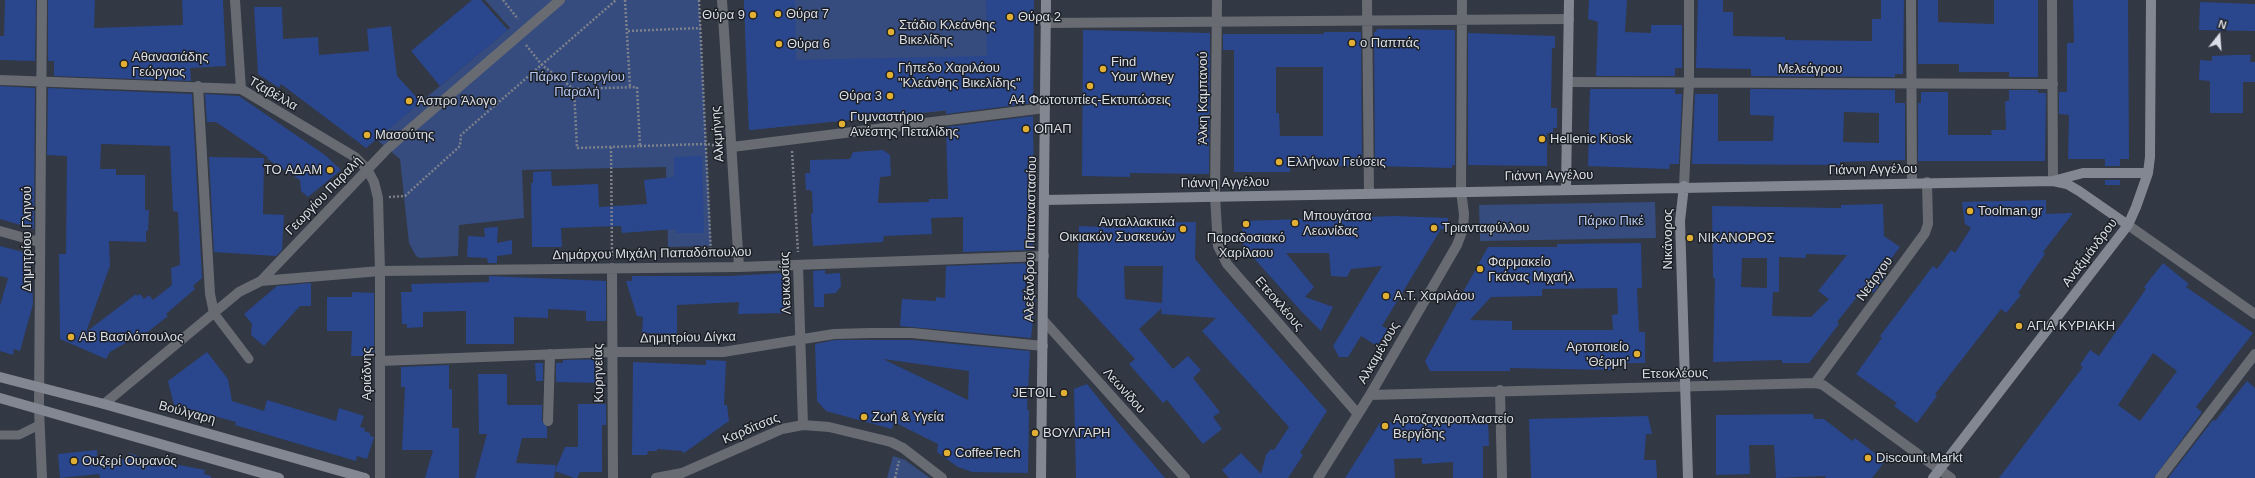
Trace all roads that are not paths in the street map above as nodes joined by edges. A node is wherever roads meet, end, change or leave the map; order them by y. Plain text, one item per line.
1 (42, 0) edge
2 (235, 0) edge
3 (560, 0) edge
4 (722, 0) edge
5 (1046, 0) edge
6 (1217, 0) edge
7 (1367, 0) edge
8 (1462, 0) edge
9 (1569, 0) edge
10 (1689, 0) edge
11 (1911, 0) edge
12 (2052, 0) edge
13 (2151, 0) edge
14 (1568, 19) junction
15 (1367, 20) junction
16 (1462, 20) junction
17 (1217, 22) junction
18 (1045, 23) junction
19 (0, 80) edge
20 (41, 81) junction
21 (1568, 82) junction
22 (1689, 82) junction
23 (1912, 83) junction
24 (2053, 84) junction
25 (198, 86) junction
26 (241, 89) junction
27 (1045, 108) junction
28 (732, 147) junction
29 (367, 169) junction
30 (2148, 173) junction
31 (2053, 181) junction
32 (1912, 182) junction
33 (1927, 182) junction
34 (1684, 186) junction
35 (1566, 189) junction
36 (1461, 191) junction
37 (1369, 193) junction
38 (1215, 196) junction
39 (1045, 200) junction
40 (2128, 225) junction
41 (0, 231) edge
42 (40, 242) junction
43 (1044, 256) junction
44 (798, 265) junction
45 (739, 266) junction
46 (612, 268) junction
47 (380, 271) junction
48 (261, 281) junction
49 (214, 313) junction
50 (2255, 314) edge
51 (1044, 322) junction
52 (800, 338) junction
53 (1043, 346) junction
54 (611, 352) junction
55 (550, 354) junction
56 (2255, 354) edge
57 (249, 359) dead end
58 (380, 361) junction
59 (0, 377) edge
60 (1815, 383) junction
61 (39, 387) junction
62 (1685, 387) junction
63 (1500, 390) junction
64 (1370, 395) junction
65 (0, 398) edge
66 (104, 404) junction
67 (39, 409) junction
68 (1358, 414) junction
69 (548, 421) dead end
70 (39, 425) junction
71 (803, 425) junction
72 (0, 435) edge
73 (1937, 474) edge
74 (42, 478) edge
75 (279, 478) edge
76 (365, 478) edge
77 (380, 478) edge
78 (613, 478) edge
79 (656, 478) edge
80 (942, 478) edge
81 (1041, 478) edge
82 (1185, 478) edge
83 (1318, 478) edge
84 (1502, 478) edge
85 (1688, 478) edge
86 (1951, 478) edge
87 (2160, 478) edge

1 - 20 street, Δημητρίου Γληνού
2 - 26 street
3 - 29 street, Γεωργίου Παραλή
4 - 28 street, Αλκμήνης
5 - 18 street, Αλεξάνδρου Παπαναστασίου
6 - 17 street, Άλκη Καμπανού
7 - 15 street
8 - 16 street, Αλκαμένους
9 - 14 street
10 - 22 street, Νικάνορος
11 - 23 street
12 - 24 street
13 - 30 street, Αναξιμάνδρου
14 - 16 street
14 - 21 street
15 - 16 street
15 - 17 street
15 - 37 street
16 - 36 street, Αλκαμένους
17 - 18 street
17 - 38 street, Άλκη Καμπανού
18 - 27 street, Αλεξάνδρου Παπαναστασίου
19 - 20 street, Τζαβέλλα
20 - 25 street, Τζαβέλλα
20 - 42 street, Δημητρίου Γληνού
21 - 22 street, Μελεάγρου
21 - 35 street
22 - 23 street, Μελεάγρου
22 - 34 street, Νικάνορος
23 - 24 street, Μελεάγρου
23 - 32 street
24 - 31 street
25 - 26 street, Τζαβέλλα
25 - 49 street
26 - 29 street, Τζαβέλλα
27 - 28 street
27 - 39 street, Αλεξάνδρου Παπαναστασίου
28 - 45 street, Αλκμήνης
29 - 47 street, Τζαβέλλα
29 - 48 street, Γεωργίου Παραλή
30 - 31 street, Γιάννη Αγγέλου
30 - 40 street, Αναξιμάνδρου
31 - 33 street, Γιάννη Αγγέλου
31 - 40 street, Γιάννη Αγγέλου
32 - 33 street, Γιάννη Αγγέλου
32 - 34 street, Γιάννη Αγγέλου
33 - 60 street, Νεάρχου
34 - 35 street, Γιάννη Αγγέλου
34 - 62 street, Νικάνορος
35 - 36 street, Γιάννη Αγγέλου
36 - 37 street, Γιάννη Αγγέλου
36 - 64 street, Αλκαμένους
37 - 38 street, Γιάννη Αγγέλου
38 - 39 street, Γιάννη Αγγέλου
38 - 68 street, Ετεοκλέους
39 - 43 street, Αλεξάνδρου Παπαναστασίου
40 - 50 street
40 - 73 street, Αναξιμάνδρου
41 - 42 street
42 - 61 street, Δημητρίου Γληνού
43 - 44 street, Δημάρχου Μιχάλη Παπαδόπουλου
43 - 51 street, Αλεξάνδρου Παπαναστασίου
44 - 45 street, Δημάρχου Μιχάλη Παπαδόπουλου
44 - 52 street, Λευκωσίας
45 - 46 street, Δημάρχου Μιχάλη Παπαδόπουλου
46 - 47 street, Δημάρχου Μιχάλη Παπαδόπουλου
46 - 54 street, Κυρηνείας
47 - 48 street, Δημάρχου Μιχάλη Παπαδόπουλου
47 - 58 street, Αριάδνης
48 - 49 street, Γεωργίου Παραλή
49 - 57 lane
49 - 66 street, Γεωργίου Παραλή
51 - 53 street, Αλεξάνδρου Παπαναστασίου
51 - 82 street, Λεωνίδου
52 - 53 street, Δημητρίου Δίγκα
52 - 54 street, Δημητρίου Δίγκα
52 - 71 street, Λευκωσίας
53 - 81 street, Αλεξάνδρου Παπαναστασίου
54 - 55 street, Δημητρίου Δίγκα
54 - 78 street, Κυρηνείας
55 - 58 street, Δημητρίου Δίγκα
55 - 69 street
56 - 87 street
58 - 77 street, Αριάδνης
59 - 61 street, Βούλγαρη
60 - 62 street, Ετεοκλέους
60 - 73 street, Ετεοκλέους
61 - 66 street, Βούλγαρη
61 - 67 street, Δημητρίου Γληνού
62 - 63 street, Ετεοκλέους
62 - 85 street, Νικάνορος
63 - 64 street, Ετεοκλέους
63 - 84 street
64 - 68 street, Αλκαμένους
65 - 67 street
66 - 76 street, Βούλγαρη
67 - 70 street, Δημητρίου Γληνού
67 - 75 street
68 - 83 street, Αλκαμένους
70 - 72 lane
70 - 74 street, Δημητρίου Γληνού
71 - 79 street, Καρδίτσας
71 - 80 street, Καρδίτσας
73 - 86 street, Ετεοκλέους

